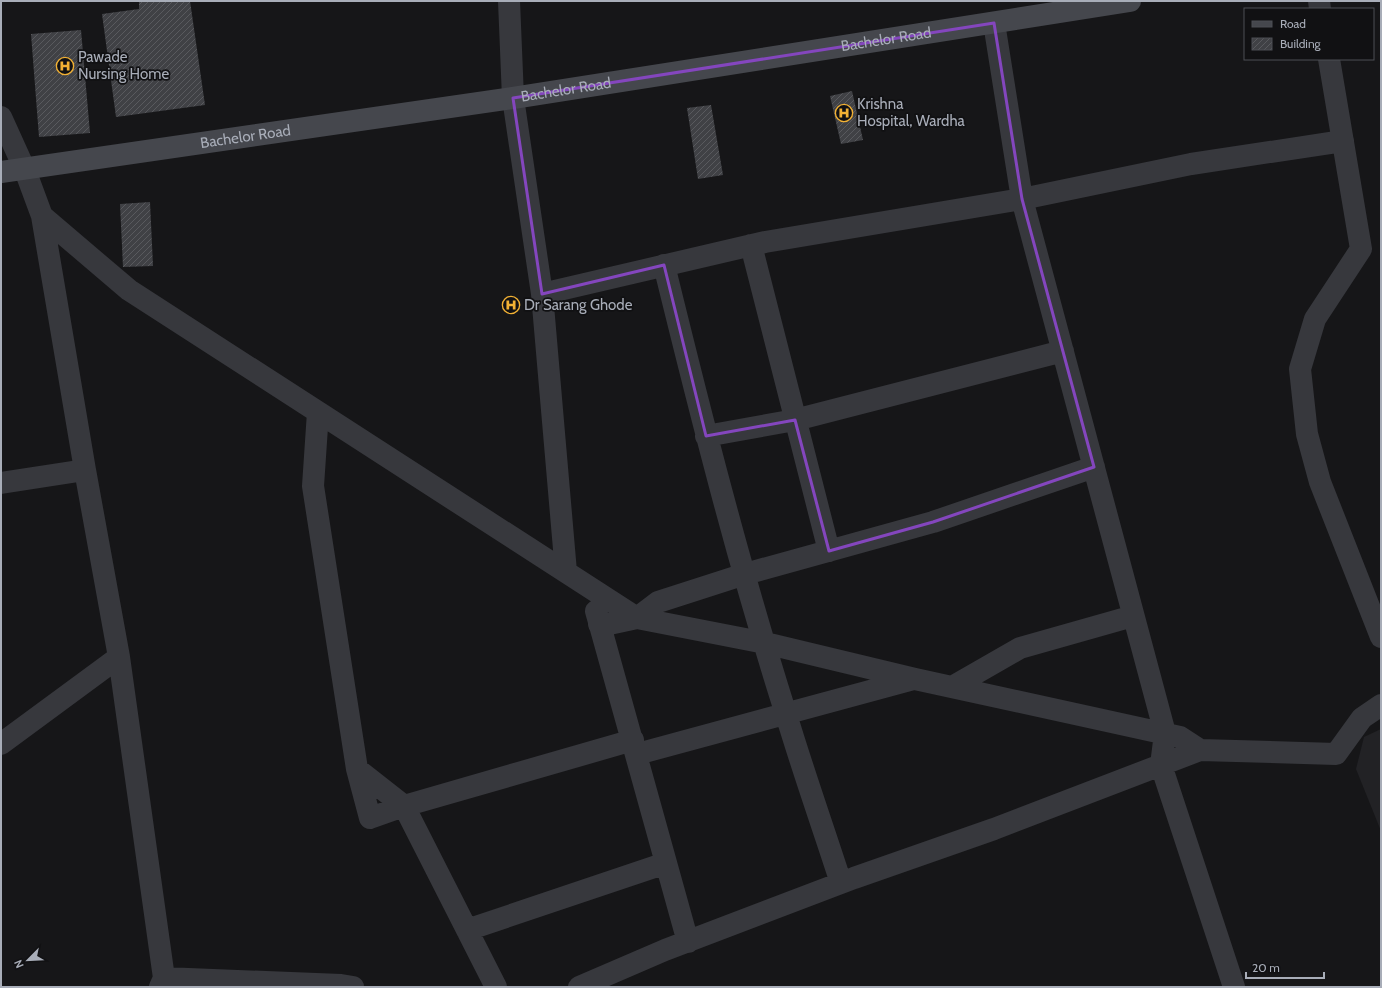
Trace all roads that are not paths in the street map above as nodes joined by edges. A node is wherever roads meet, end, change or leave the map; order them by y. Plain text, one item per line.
1 (509, 1) edge
2 (1130, 1) edge
3 (994, 22) junction
4 (1329, 60) edge
5 (513, 98) junction
6 (1, 117) edge
7 (1343, 141) junction
8 (26, 170) junction
9 (1, 172) edge
10 (1022, 199) junction
11 (42, 216) junction
12 (751, 245) junction
13 (664, 265) junction
14 (542, 294) junction
15 (1063, 351) junction
16 (318, 412) junction
17 (795, 420) junction
18 (706, 436) junction
19 (1094, 467) junction
20 (85, 470) junction
21 (1, 483) edge
22 (828, 551) junction
23 (566, 572) junction
24 (745, 574) junction
25 (590, 587) junction
26 (1133, 616) junction
27 (637, 618) junction
28 (600, 625) junction
29 (1381, 637) edge
30 (765, 643) junction
31 (119, 657) junction
32 (915, 679) junction
33 (952, 687) junction
34 (1381, 705) edge
35 (786, 714) junction
36 (1165, 733) junction
37 (1, 744) edge
38 (635, 747) junction
39 (1200, 750) junction
40 (1161, 764) junction
41 (357, 769) junction
42 (404, 806) junction
43 (666, 863) junction
44 (842, 883) junction
45 (467, 930) junction
46 (688, 942) junction
47 (162, 983) edge
48 (353, 987) edge
49 (496, 987) edge
50 (579, 987) edge
51 (1234, 987) edge

1 - 5 street
2 - 3 main road, Bachelor Road
3 - 5 main road, Bachelor Road
3 - 10 street
4 - 7 street
5 - 8 main road, Bachelor Road
5 - 14 street
6 - 8 street
7 - 10 street
7 - 29 street
8 - 9 main road, Bachelor Road
8 - 11 street
10 - 12 street
10 - 15 street
11 - 16 street
11 - 20 street
12 - 13 street
12 - 17 street
13 - 14 street
13 - 18 street
14 - 23 street
15 - 17 street
15 - 19 street
16 - 23 street
16 - 41 street
17 - 18 street
17 - 22 street
18 - 24 street
19 - 22 street
19 - 26 street
20 - 21 street
20 - 31 street
22 - 24 street
23 - 25 street
24 - 27 street
24 - 30 street
25 - 27 street
25 - 28 street
26 - 33 street
26 - 36 street
27 - 28 street
27 - 30 street
28 - 38 street
30 - 32 street
30 - 35 street
31 - 37 street
31 - 47 street
32 - 33 street
32 - 35 street
33 - 36 street
34 - 39 street
35 - 38 street
35 - 44 street
36 - 39 street
36 - 40 street
38 - 42 street
38 - 43 street
39 - 40 street
40 - 44 street
40 - 51 street
41 - 42 street
41 - 42 street
42 - 45 street
43 - 45 street
43 - 46 street
44 - 46 street
45 - 49 street
46 - 50 street
47 - 48 street

